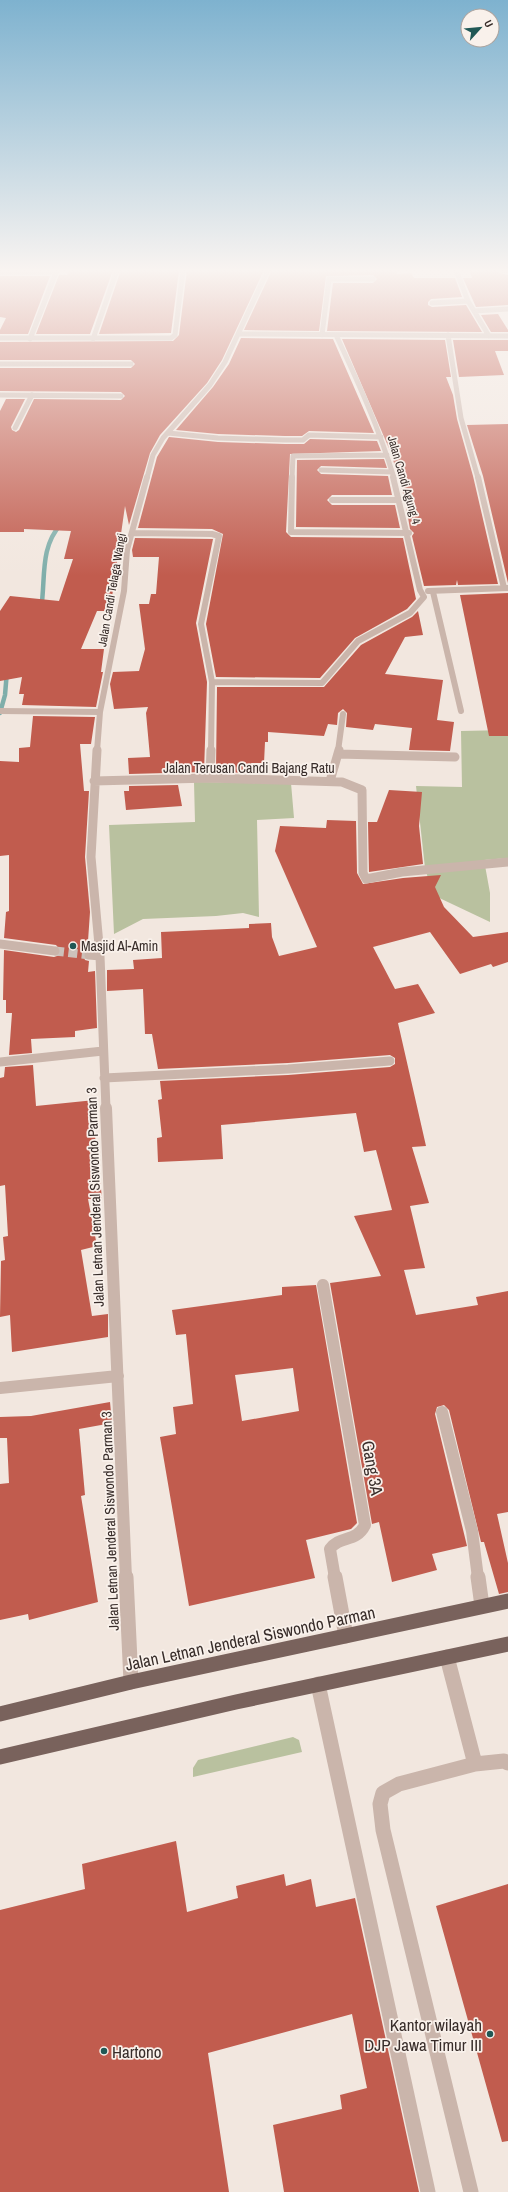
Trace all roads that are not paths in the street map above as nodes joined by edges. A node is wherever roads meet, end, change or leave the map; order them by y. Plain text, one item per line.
1 (216, 372) edge
2 (354, 372) edge
3 (454, 372) edge
4 (0, 395) edge
5 (32, 395) junction
6 (121, 396) dead end
7 (15, 428) dead end
8 (168, 433) junction
9 (381, 437) junction
10 (386, 455) junction
11 (321, 470) dead end
12 (392, 472) junction
13 (332, 500) dead end
14 (400, 500) junction
15 (132, 533) junction
16 (408, 533) junction
17 (506, 588) edge
18 (420, 590) junction
19 (433, 592) junction
20 (212, 682) junction
21 (3, 711) edge
22 (461, 711) dead end
23 (100, 712) junction
24 (343, 714) dead end
25 (338, 754) junction
26 (455, 757) dead end
27 (210, 778) junction
28 (94, 781) junction
29 (330, 781) junction
30 (508, 862) edge
31 (0, 944) edge
32 (55, 951) tunnel mouth
33 (89, 955) tunnel mouth
34 (100, 956) junction
35 (103, 1051) junction
36 (0, 1062) edge
37 (390, 1062) dead end
38 (104, 1078) junction
39 (323, 1285) dead end
40 (118, 1376) junction
41 (0, 1388) edge
42 (442, 1412) dead end
43 (508, 1601) edge
44 (482, 1606) junction
45 (346, 1636) junction
46 (508, 1644) edge
47 (447, 1657) junction
48 (131, 1682) junction
49 (318, 1684) junction
50 (0, 1714) edge
51 (0, 1757) edge
52 (508, 1763) edge
53 (475, 1764) junction
54 (428, 2192) edge
55 (471, 2192) edge

1 - 8 street, Jalan Candi Telaga Wangi
2 - 9 street, Jalan Candi Agung 4
3 - 17 street
4 - 5 street
5 - 6 street
5 - 7 street
8 - 9 street
8 - 15 street, Jalan Candi Telaga Wangi
9 - 10 street, Jalan Candi Agung 4
10 - 12 street, Jalan Candi Agung 4
10 - 16 street
11 - 12 street
12 - 14 street, Jalan Candi Agung 4
13 - 14 street
14 - 16 street, Jalan Candi Agung 4
15 - 20 street
15 - 23 street, Jalan Candi Telaga Wangi
16 - 18 street, Jalan Candi Agung 4
17 - 19 street
18 - 19 street
18 - 20 street
19 - 22 street
20 - 27 street
21 - 23 street
23 - 28 street, Jalan Letnan Jenderal Siswondo Parman 3
24 - 25 street
25 - 26 street
25 - 29 street
27 - 28 street, Jalan Terusan Candi Bajang Ratu
27 - 29 street, Jalan Terusan Candi Bajang Ratu
28 - 34 street, Jalan Letnan Jenderal Siswondo Parman 3
29 - 30 street, Jalan Terusan Candi Bajang Ratu
31 - 32 street
33 - 34 street
34 - 35 street, Jalan Letnan Jenderal Siswondo Parman 3
35 - 36 street
35 - 38 street, Jalan Letnan Jenderal Siswondo Parman 3
37 - 38 street
38 - 40 street, Jalan Letnan Jenderal Siswondo Parman 3
39 - 45 street, Gang 3A
40 - 41 street
40 - 48 street, Jalan Letnan Jenderal Siswondo Parman 3
42 - 44 street
43 - 44 main road, Jalan Letnan Jenderal Siswondo Parman
44 - 45 main road, Jalan Letnan Jenderal Siswondo Parman
45 - 48 main road, Jalan Letnan Jenderal Siswondo Parman
46 - 47 main road
47 - 49 main road
47 - 53 street
48 - 50 main road, Jalan Letnan Jenderal Siswondo Parman
49 - 51 main road
49 - 54 street
52 - 53 street
53 - 55 street

